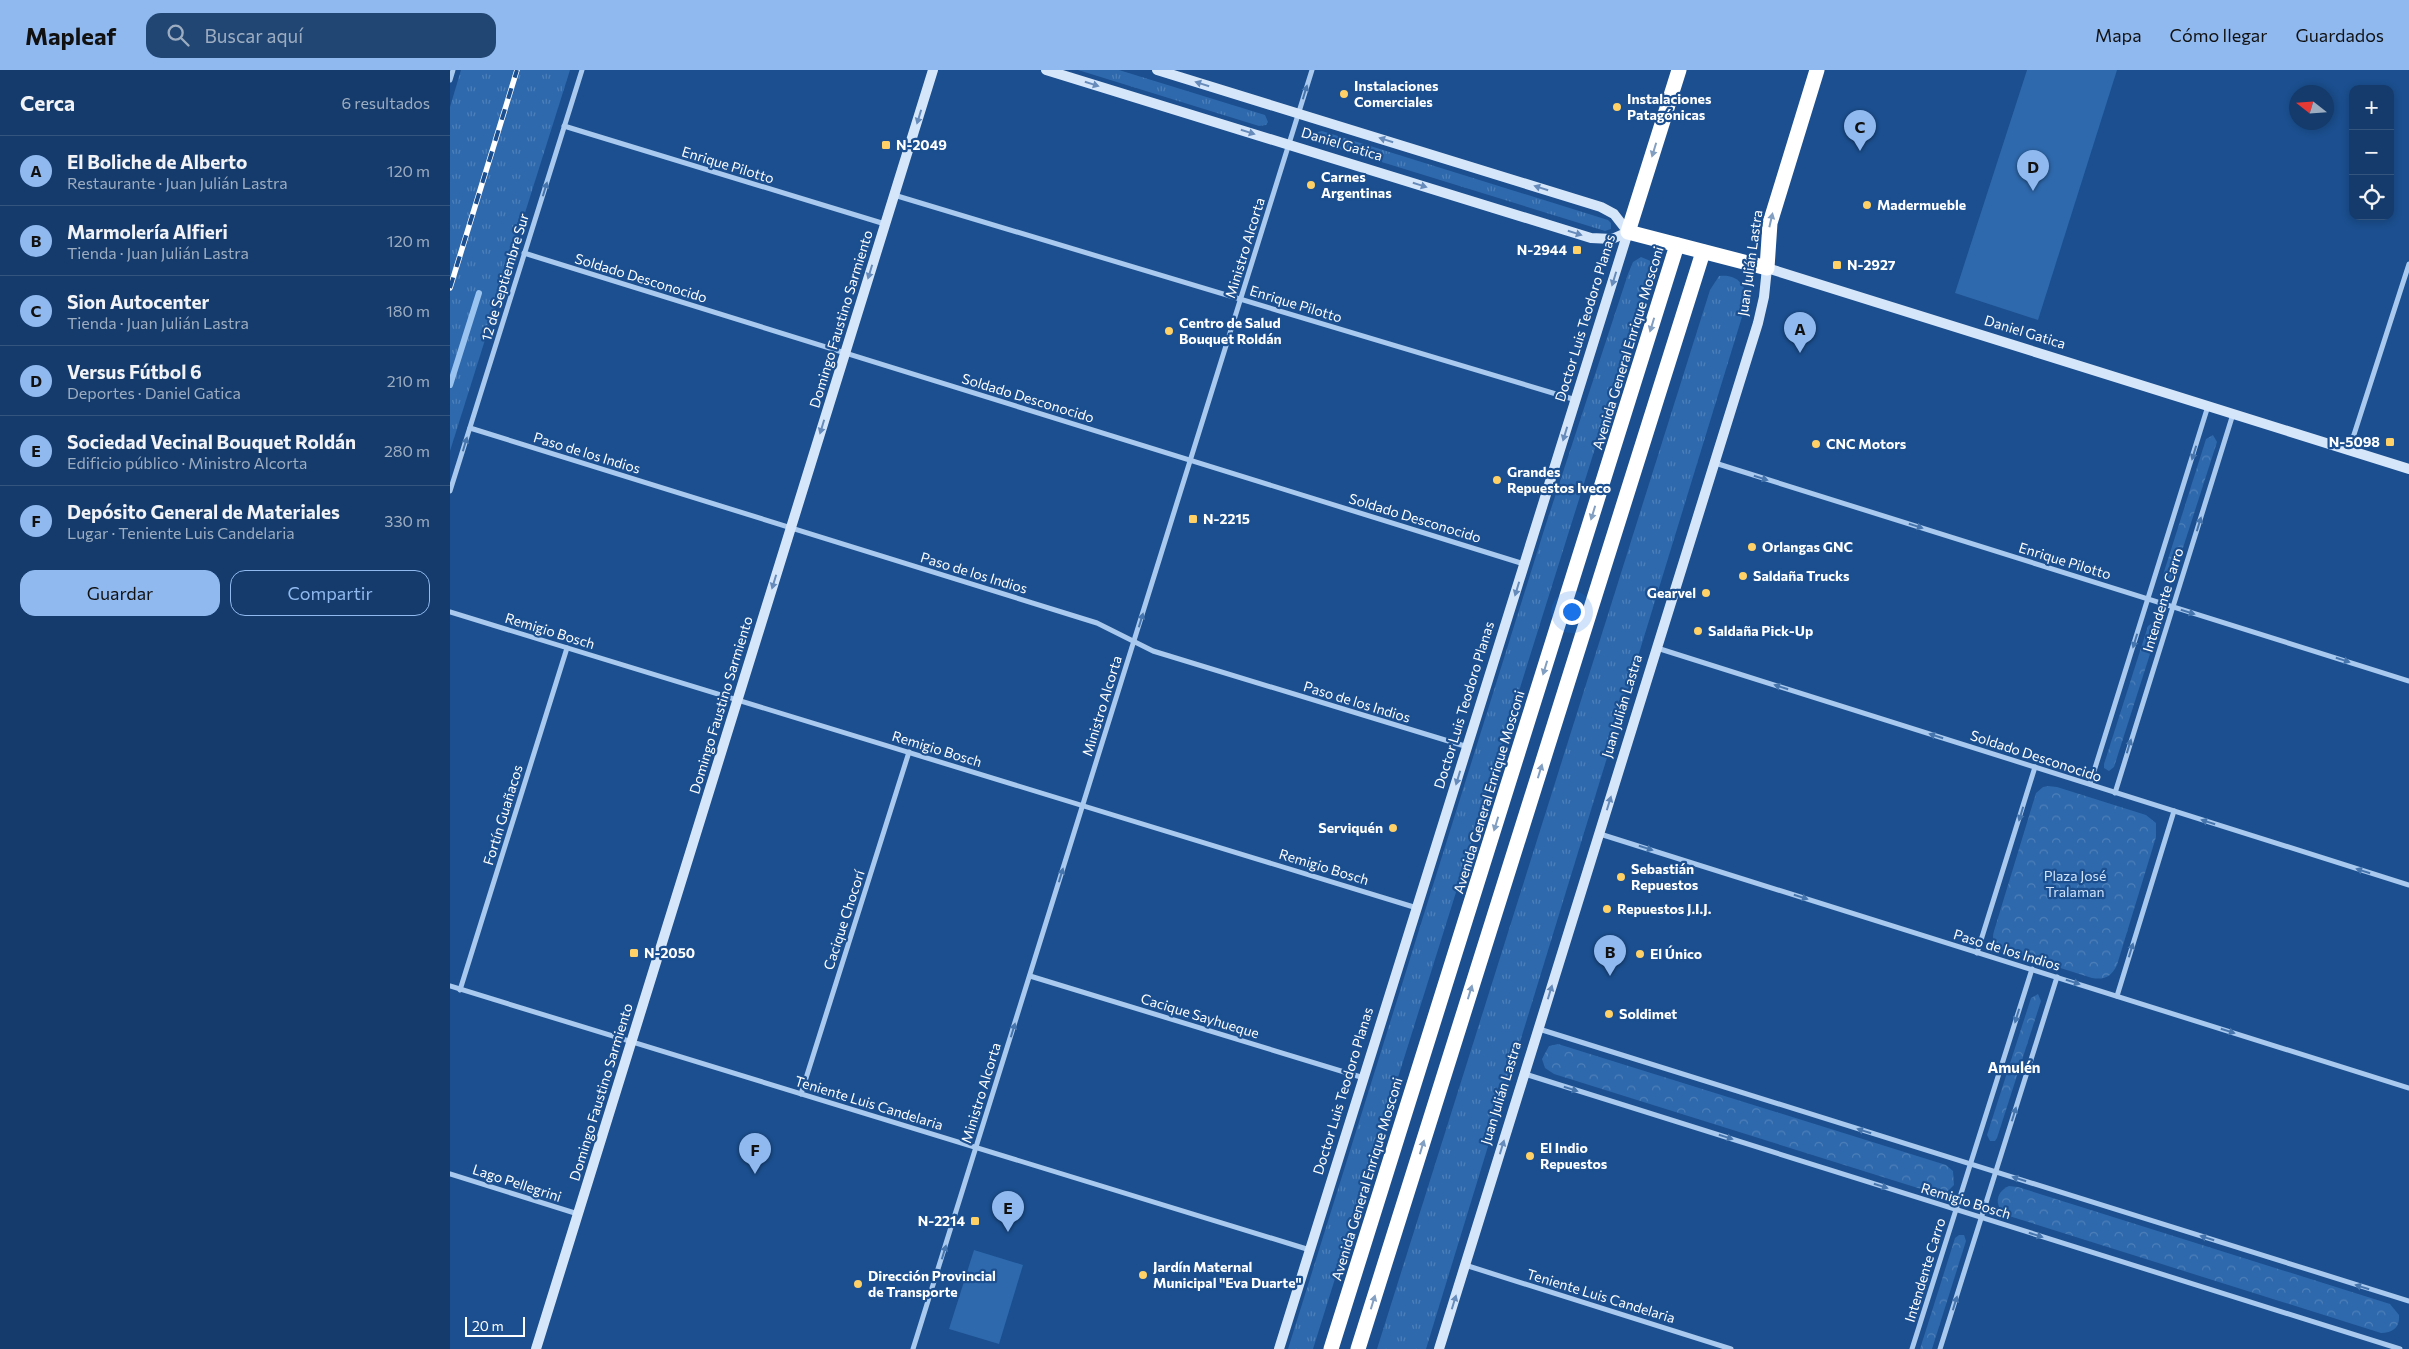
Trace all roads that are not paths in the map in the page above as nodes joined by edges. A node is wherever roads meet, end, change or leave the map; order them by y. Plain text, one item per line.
1 (453, 70) edge
2 (582, 70) edge
3 (933, 70) edge
4 (1046, 70) edge
5 (1157, 70) edge
6 (1312, 70) edge
7 (1679, 70) edge
8 (1817, 70) edge
9 (450, 80) edge
10 (1298, 113) junction
11 (564, 126) junction
12 (1288, 145) junction
13 (894, 195) junction
14 (885, 224) junction
15 (1628, 232) junction
16 (1678, 245) junction
17 (1703, 252) junction
18 (524, 253) junction
19 (2409, 264) edge
20 (1767, 268) junction
21 (1241, 299) junction
22 (845, 353) junction
23 (1576, 400) junction
24 (2208, 406) junction
25 (2233, 414) junction
26 (470, 428) junction
27 (2349, 451) junction
28 (1190, 460) junction
29 (1714, 463) junction
30 (2409, 470) edge
31 (450, 491) edge
32 (791, 528) junction
33 (1525, 564) junction
34 (2148, 599) junction
35 (2173, 607) junction
36 (450, 612) edge
37 (1134, 642) junction
38 (567, 648) junction
39 (1657, 648) junction
40 (2409, 681) edge
41 (738, 700) junction
42 (1468, 747) junction
43 (910, 752) junction
44 (2035, 767) junction
45 (2090, 784) junction
46 (2115, 793) junction
47 (1083, 805) junction
48 (2174, 811) junction
49 (1599, 834) junction
50 (2409, 885) edge
51 (1418, 908) junction
52 (1977, 953) junction
53 (2032, 970) junction
54 (1030, 976) junction
55 (2057, 977) junction
56 (450, 986) edge
57 (460, 990) junction
58 (2117, 996) junction
59 (1538, 1029) junction
60 (631, 1042) junction
61 (1524, 1074) junction
62 (1364, 1079) junction
63 (2409, 1088) edge
64 (801, 1094) junction
65 (976, 1148) junction
66 (1970, 1164) junction
67 (1996, 1172) junction
68 (450, 1174) edge
69 (1956, 1210) junction
70 (578, 1214) junction
71 (1982, 1218) junction
72 (1310, 1250) junction
73 (1465, 1265) junction
74 (2409, 1301) edge
75 (536, 1349) edge
76 (913, 1349) edge
77 (1279, 1349) edge
78 (1331, 1349) edge
79 (1358, 1349) edge
80 (1439, 1349) edge
81 (1731, 1349) edge
82 (1912, 1349) edge
83 (1940, 1349) edge
84 (2400, 1349) edge

1 - 9 street
2 - 11 street, 12 de Septiembre Sur
3 -> 13 main road, Domingo Faustino Sarmiento
4 -> 12 main road, Daniel Gatica
10 -> 5 main road, Daniel Gatica
10 -> 6 street, Ministro Alcorta
7 -> 15 highway, Doctor Luis Teodoro Planas
20 -> 8 highway, Juan Julián Lastra
10 - 12 street, Ministro Alcorta
15 -> 10 main road, Daniel Gatica
11 - 14 street, Enrique Pilotto
18 -> 11 street, 12 de Septiembre Sur
12 -> 15 main road, Daniel Gatica
12 - 21 street, Ministro Alcorta
13 - 14 main road, Domingo Faustino Sarmiento
13 - 21 street, Enrique Pilotto
14 -> 22 main road, Domingo Faustino Sarmiento
15 - 16 highway, Daniel Gatica
15 -> 23 main road, Doctor Luis Teodoro Planas
16 - 17 highway, Daniel Gatica
16 -> 78 highway, Avenida General Enrique Mosconi
17 - 20 highway, Daniel Gatica
79 -> 17 highway
18 - 22 street, Soldado Desconocido
18 - 26 street, 12 de Septiembre Sur
19 - 27 street
20 - 24 main road, Daniel Gatica
20 - 29 main road, Juan Julián Lastra
21 - 23 street, Enrique Pilotto
21 - 28 street, Ministro Alcorta
22 - 28 street, Soldado Desconocido
22 -> 32 main road, Domingo Faustino Sarmiento
23 -> 33 main road, Doctor Luis Teodoro Planas
24 - 25 main road, Daniel Gatica
24 -> 34 street, Intendente Carro
25 - 27 main road, Daniel Gatica
35 -> 25 street, Intendente Carro
31 -> 26 street, 12 de Septiembre Sur
26 - 32 street, Paso de los Indios
27 - 30 main road, Daniel Gatica
28 - 33 street, Soldado Desconocido
37 -> 28 street, Ministro Alcorta
29 -> 34 street, Enrique Pilotto
29 - 39 main road, Juan Julián Lastra
32 - 37 street, Paso de los Indios
32 -> 41 main road, Domingo Faustino Sarmiento
33 -> 42 main road, Doctor Luis Teodoro Planas
34 - 35 street, Enrique Pilotto
34 -> 45 street, Intendente Carro
35 -> 40 street, Enrique Pilotto
46 -> 35 street, Intendente Carro
36 - 38 street, Remigio Bosch
37 - 42 street, Paso de los Indios
37 - 47 street, Ministro Alcorta
38 - 41 street, Remigio Bosch
38 - 57 street, Fortín Guañacos
44 -> 39 street, Soldado Desconocido
49 -> 39 main road, Juan Julián Lastra
41 - 43 street, Remigio Bosch
41 - 60 main road, Domingo Faustino Sarmiento
42 -> 51 main road, Doctor Luis Teodoro Planas
43 - 47 street, Remigio Bosch
43 - 64 street, Cacique Chocorí
44 - 45 street, Soldado Desconocido
44 -> 52 street
45 - 46 street, Soldado Desconocido
46 - 48 street, Soldado Desconocido
47 - 51 street, Remigio Bosch
54 -> 47 street, Ministro Alcorta
50 -> 48 street, Soldado Desconocido
58 -> 48 street
49 -> 52 street, Paso de los Indios
59 -> 49 main road, Juan Julián Lastra
51 - 62 main road, Doctor Luis Teodoro Planas
52 - 53 street, Paso de los Indios
53 - 55 street, Paso de los Indios
53 -> 66 street, Intendente Carro
54 - 62 street, Cacique Sayhueque
65 -> 54 street, Ministro Alcorta
55 -> 58 street, Paso de los Indios
67 -> 55 street
56 - 57 street, Teniente Luis Candelaria
57 - 60 street, Teniente Luis Candelaria
58 -> 63 street, Paso de los Indios
59 - 61 main road, Juan Julián Lastra
66 -> 59 street
60 - 64 street, Teniente Luis Candelaria
60 - 70 main road, Domingo Faustino Sarmiento
61 -> 69 street, Remigio Bosch
73 -> 61 main road, Juan Julián Lastra
62 - 72 main road, Doctor Luis Teodoro Planas
64 - 65 street, Teniente Luis Candelaria
65 - 72 street, Teniente Luis Candelaria
76 -> 65 street, Ministro Alcorta
66 - 67 street
66 - 69 street, Intendente Carro
67 - 71 street
74 -> 67 street
68 - 70 street, Lago Pellegrini
69 - 71 street, Remigio Bosch
69 - 82 street, Intendente Carro
70 - 75 main road, Domingo Faustino Sarmiento
83 -> 71 street
71 -> 84 street, Remigio Bosch
72 - 77 main road, Doctor Luis Teodoro Planas
80 -> 73 main road, Juan Julián Lastra
73 - 81 street, Teniente Luis Candelaria

